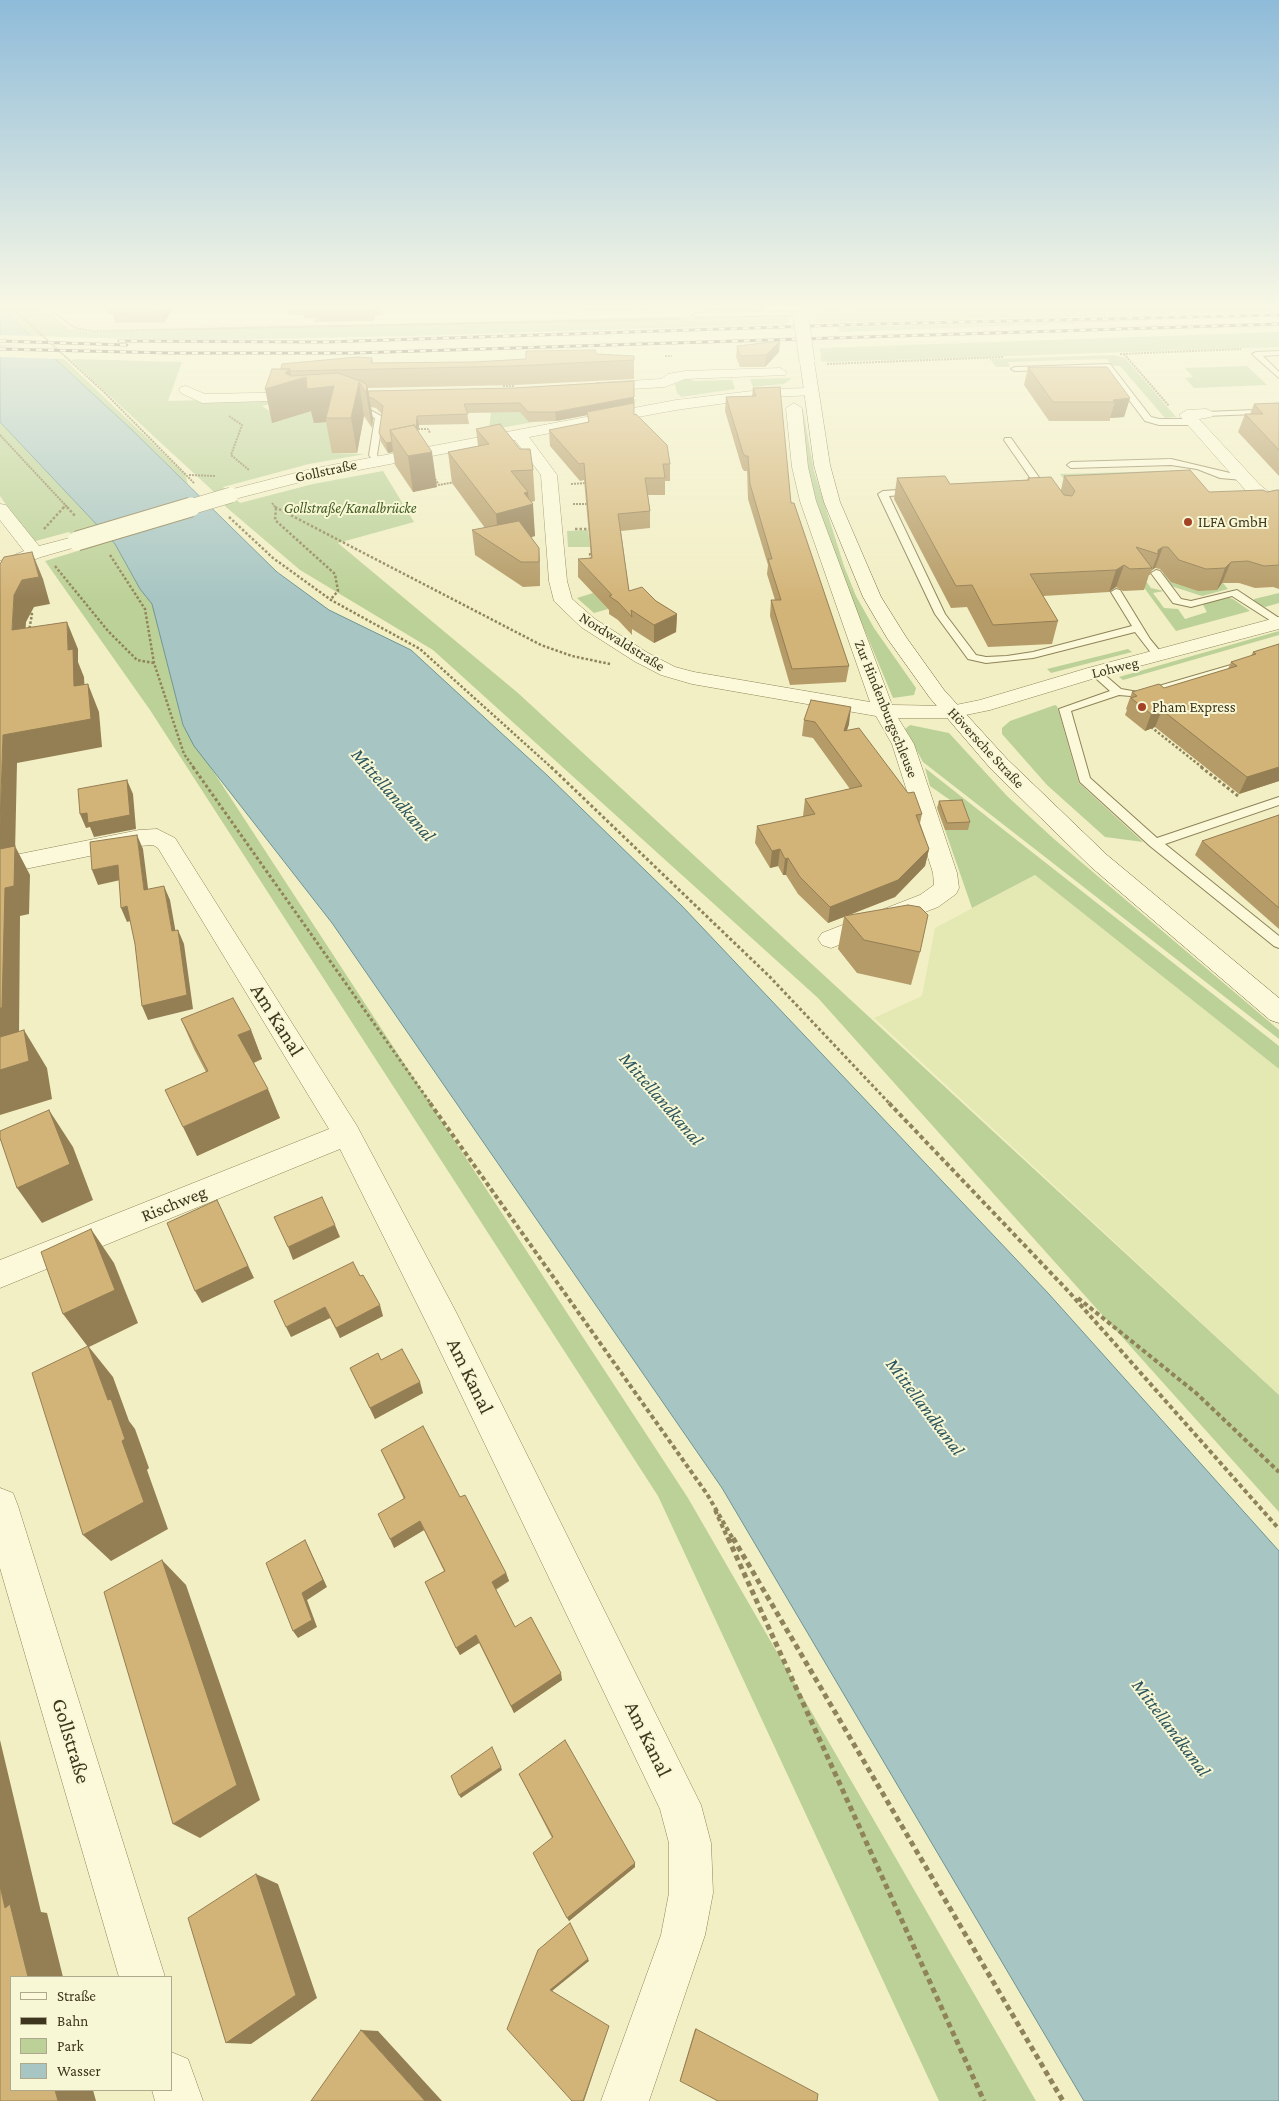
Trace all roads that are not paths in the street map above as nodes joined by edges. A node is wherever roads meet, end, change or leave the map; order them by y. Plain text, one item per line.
1 (358, 405) edge
2 (676, 405) edge
3 (812, 405) edge
4 (1137, 405) edge
5 (794, 408) dead end
6 (1279, 410) edge
7 (1200, 418) junction
8 (519, 434) junction
9 (1008, 440) dead end
10 (377, 460) junction
11 (1071, 465) dead end
12 (1243, 477) junction
13 (1031, 488) edge
14 (1043, 490) junction
15 (926, 492) edge
16 (1053, 499) edge
17 (1275, 501) edge
18 (0, 510) edge
19 (35, 553) junction
20 (0, 568) edge
21 (1156, 573) edge
22 (1116, 592) edge
23 (1279, 623) edge
24 (1138, 628) junction
25 (1279, 654) edge
26 (1159, 656) junction
27 (1095, 672) junction
28 (1112, 694) junction
29 (884, 711) junction
30 (951, 712) junction
31 (1279, 801) edge
32 (1155, 843) junction
33 (0, 866) edge
34 (831, 939) dead end
35 (1279, 943) edge
36 (1279, 1013) edge
37 (347, 1134) junction
38 (0, 1274) edge
39 (0, 1506) edge
40 (142, 1976) edge
41 (172, 2079) edge
42 (179, 2101) edge
43 (625, 2101) edge

1 - 10 lane
2 - 8 street, Gollstraße
3 - 30 street, Höversche Straße
4 - 7 lane
5 - 29 street, Zur Hindenburgschleuse
6 - 7 lane
7 - 12 street
8 - 10 street, Gollstraße
8 - 29 street, Nordwaldstraße
9 - 14 lane
10 - 19 street, Gollstraße, bridge
11 - 12 lane
12 - 17 street
13 - 14 lane
14 - 16 lane
15 - 24 lane
18 - 19 street
19 - 20 street, Gollstraße
21 - 23 lane
22 - 24 lane
23 - 26 street, Lohweg
24 - 26 lane
25 - 28 lane
26 - 27 street, Lohweg
27 - 28 lane
27 - 30 street, Lohweg
28 - 32 lane
29 - 30 street, Nordwaldstraße
29 - 34 street, Zur Hindenburgschleuse
30 - 36 street, Höversche Straße
31 - 32 lane
32 - 35 lane
33 - 37 street, Am Kanal
37 - 38 street, Rischweg
37 - 43 street, Am Kanal
39 - 40 street, Gollstraße
41 - 42 street

